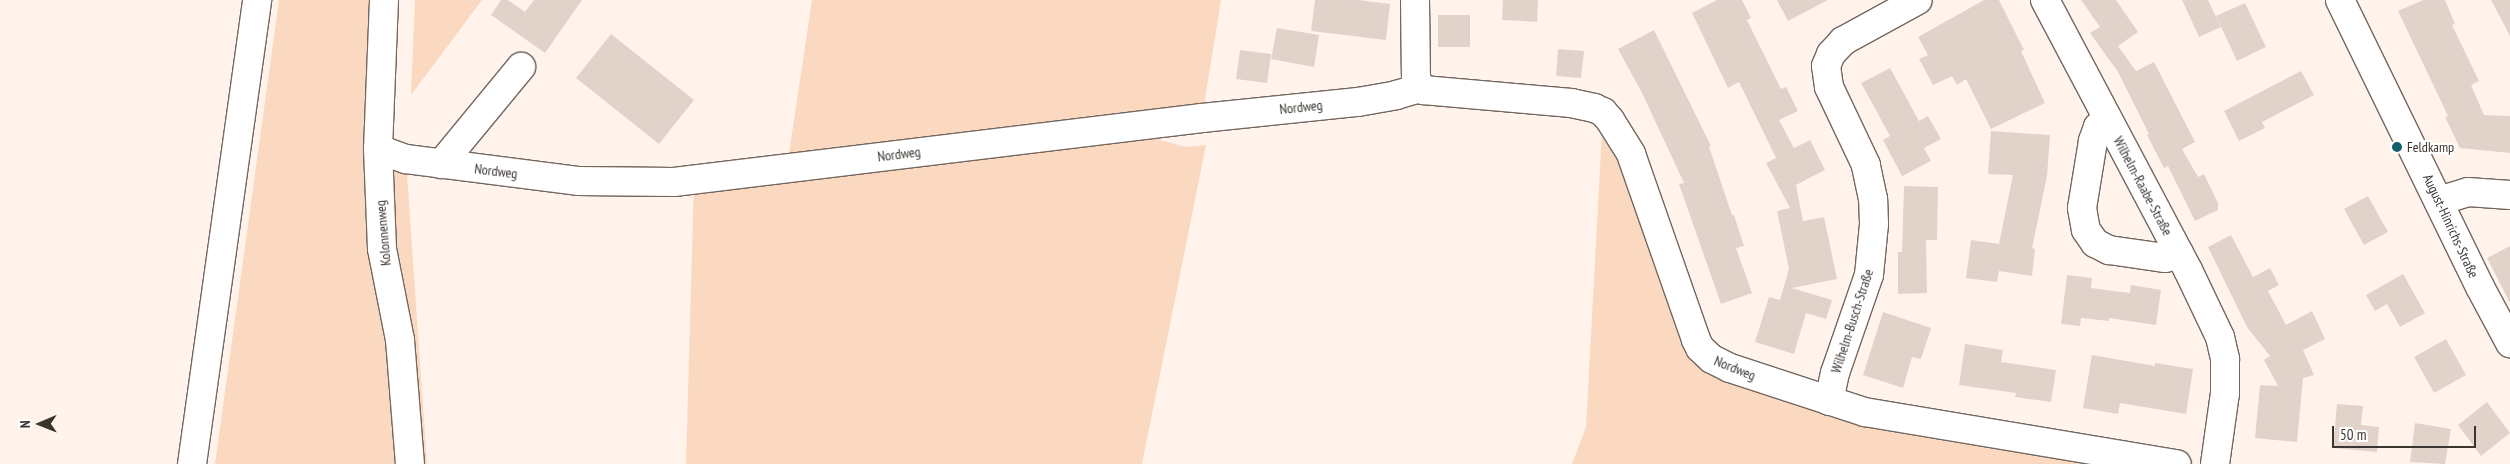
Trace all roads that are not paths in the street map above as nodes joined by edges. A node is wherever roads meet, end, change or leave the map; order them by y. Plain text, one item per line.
1 (256, 0) edge
2 (384, 0) edge
3 (1414, 0) edge
4 (1918, 0) edge
5 (2044, 0) edge
6 (2340, 0) edge
7 (521, 67) dead end
8 (1420, 88) junction
9 (2107, 118) junction
10 (378, 149) junction
11 (441, 164) junction
12 (2510, 195) edge
13 (2439, 201) junction
14 (2180, 254) junction
15 (2510, 343) edge
16 (1829, 401) junction
17 (192, 464) edge
18 (410, 464) edge
19 (2177, 464) edge
20 (2215, 464) edge

1 - 17 street
2 - 10 street, Kolonnenweg
3 - 8 street
4 - 16 street, Wilhelm-Busch-Straße
5 - 9 street, Wilhelm-Raabe-Straße
6 - 13 street, August-Hinrichs-Straße
7 - 11 street
8 - 11 street, Nordweg
8 - 16 street, Nordweg
9 - 14 street, Wilhelm-Raabe-Straße
9 - 14 street, Wilhelm-Raabe-Straße
10 - 11 street, Nordweg
10 - 18 street, Kolonnenweg
12 - 13 street
13 - 15 street, August-Hinrichs-Straße
14 - 20 street, Wilhelm-Raabe-Straße
16 - 19 street, Nordweg

